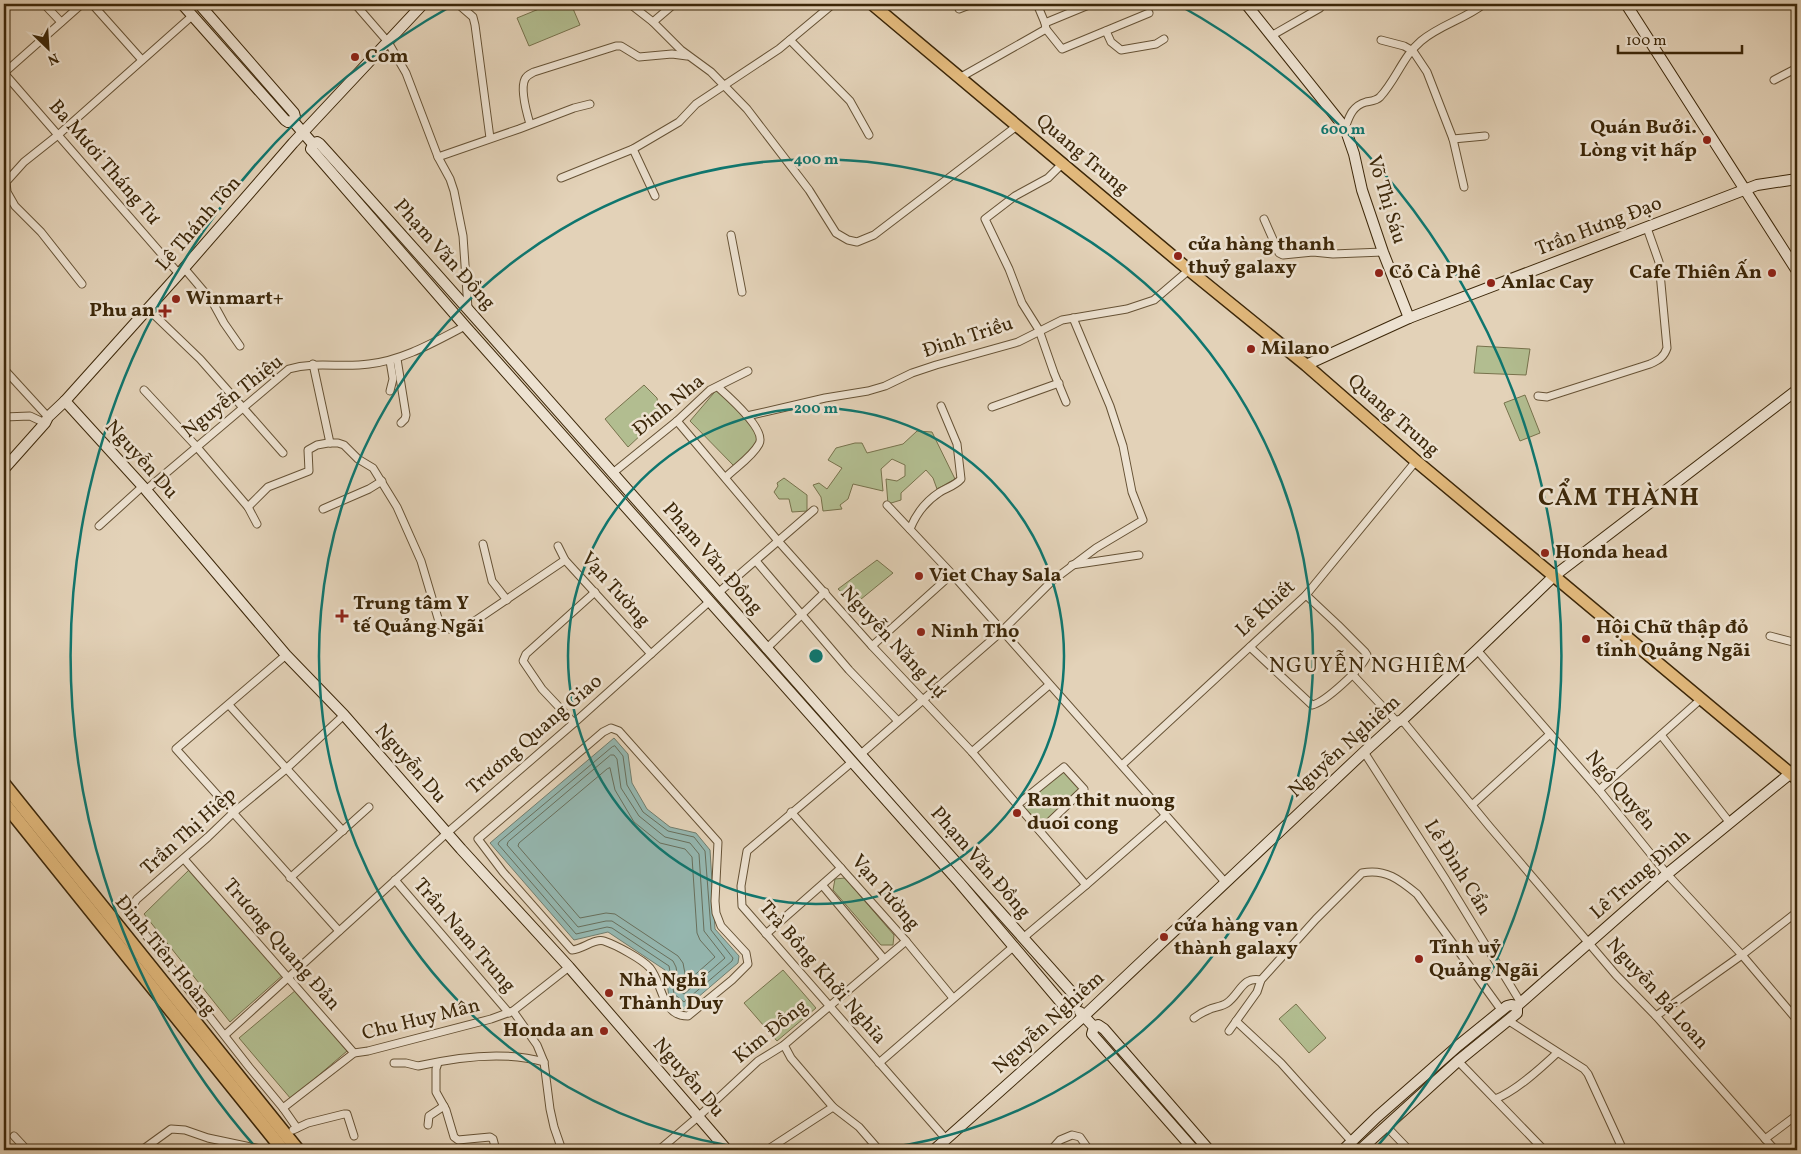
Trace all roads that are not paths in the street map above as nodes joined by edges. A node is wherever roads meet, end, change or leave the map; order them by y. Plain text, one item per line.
1 (44, 4) edge
2 (82, 4) edge
3 (92, 4) edge
4 (182, 4) edge
5 (355, 4) edge
6 (423, 4) edge
7 (458, 4) edge
8 (630, 4) edge
9 (674, 4) edge
10 (833, 4) edge
11 (872, 4) edge
12 (972, 4) edge
13 (1037, 4) edge
14 (1091, 4) edge
15 (1246, 4) edge
16 (1484, 4) edge
17 (1626, 4) edge
18 (202, 5) edge
19 (1320, 8) dead end
20 (959, 9) dead end
21 (1149, 13) dead end
22 (192, 16) junction
23 (61, 22) junction
24 (653, 22) junction
25 (1046, 26) junction
26 (1106, 31) junction
27 (1271, 36) junction
28 (1164, 39) dead end
29 (790, 40) junction
30 (1381, 40) dead end
31 (388, 42) junction
32 (1412, 51) junction
33 (690, 57) junction
34 (142, 60) junction
35 (1797, 68) edge
36 (4, 73) edge
37 (960, 78) junction
38 (1774, 80) dead end
39 (724, 87) junction
40 (590, 104) dead end
41 (293, 120) junction
42 (530, 124) junction
43 (1018, 125) junction
44 (1345, 128) junction
45 (303, 133) junction
46 (58, 134) junction
47 (869, 135) dead end
48 (1484, 136) dead end
49 (490, 138) junction
50 (1453, 139) junction
51 (313, 144) junction
52 (633, 149) junction
53 (438, 156) junction
54 (1063, 163) junction
55 (561, 178) dead end
56 (1797, 178) edge
57 (1464, 187) dead end
58 (1744, 190) junction
59 (655, 196) dead end
60 (1264, 219) dead end
61 (1647, 228) junction
62 (731, 235) dead end
63 (406, 239) junction
64 (396, 247) junction
65 (1383, 252) junction
66 (1189, 270) junction
67 (182, 271) junction
68 (1797, 271) edge
69 (82, 284) dead end
70 (742, 292) dead end
71 (468, 308) junction
72 (148, 309) junction
73 (1073, 318) junction
74 (1409, 318) junction
75 (465, 326) junction
76 (1039, 330) junction
77 (240, 346) dead end
78 (510, 356) junction
79 (394, 360) junction
80 (313, 364) junction
81 (500, 364) junction
82 (1306, 365) junction
83 (4, 369) edge
84 (748, 371) dead end
85 (1059, 384) junction
86 (718, 387) junction
87 (144, 390) dead end
88 (1797, 390) edge
89 (390, 391) dead end
90 (1538, 396) dead end
91 (64, 401) junction
92 (1066, 402) dead end
93 (941, 406) dead end
94 (992, 406) dead end
95 (243, 408) junction
96 (747, 416) junction
97 (4, 417) edge
98 (46, 420) junction
99 (677, 421) junction
100 (401, 423) dead end
101 (330, 443) junction
102 (196, 446) junction
103 (282, 453) dead end
104 (1416, 461) junction
105 (4, 469) edge
106 (614, 472) junction
107 (726, 477) junction
108 (382, 481) junction
109 (604, 483) junction
110 (144, 488) junction
111 (887, 505) dead end
112 (248, 507) junction
113 (323, 509) dead end
114 (814, 510) dead end
115 (257, 524) dead end
116 (99, 526) dead end
117 (910, 529) junction
118 (779, 542) junction
119 (483, 544) dead end
120 (558, 546) dead end
121 (1139, 555) dead end
122 (565, 560) junction
123 (756, 561) junction
124 (1072, 565) junction
125 (952, 574) junction
126 (1554, 576) junction
127 (595, 592) junction
128 (824, 592) junction
129 (718, 593) junction
130 (1306, 595) junction
131 (507, 600) junction
132 (710, 601) junction
133 (802, 614) junction
134 (1002, 630) junction
135 (1770, 636) dead end
136 (1797, 644) edge
137 (872, 646) junction
138 (1250, 647) junction
139 (766, 648) junction
140 (1477, 650) junction
141 (651, 654) junction
142 (286, 655) junction
143 (1352, 674) junction
144 (1049, 685) junction
145 (1701, 699) junction
146 (923, 700) junction
147 (228, 705) junction
148 (344, 715) junction
149 (898, 721) junction
150 (1399, 721) junction
151 (574, 723) junction
152 (1550, 734) junction
153 (1661, 734) junction
154 (972, 752) junction
155 (1364, 752) junction
156 (860, 754) junction
157 (852, 762) junction
158 (1122, 765) junction
159 (286, 769) junction
160 (1795, 774) edge
161 (4, 784) edge
162 (1599, 790) junction
163 (4, 803) edge
164 (1017, 805) junction
165 (1472, 805) junction
166 (369, 808) dead end
167 (791, 812) junction
168 (233, 813) junction
169 (1165, 816) junction
170 (1730, 823) junction
171 (342, 831) junction
172 (1040, 831) junction
173 (447, 833) junction
174 (184, 859) junction
175 (841, 868) junction
176 (967, 874) junction
177 (1667, 874) junction
178 (290, 878) junction
179 (395, 880) junction
180 (959, 882) junction
181 (1225, 882) junction
182 (1086, 885) junction
183 (822, 886) junction
184 (1797, 912) edge
185 (339, 931) junction
186 (766, 934) junction
187 (1022, 938) junction
188 (906, 941) junction
189 (1590, 943) junction
190 (1013, 947) junction
191 (1742, 955) junction
192 (884, 959) junction
193 (747, 966) joint
194 (569, 967) junction
195 (288, 978) junction
196 (1261, 980) junction
197 (953, 998) junction
198 (1519, 1004) junction
199 (830, 1006) junction
200 (1074, 1006) junction
201 (1502, 1011) junction
202 (511, 1012) junction
203 (1084, 1016) junction
204 (1656, 1016) junction
205 (1194, 1018) dead end
206 (1797, 1020) edge
207 (1236, 1021) junction
208 (1509, 1021) junction
209 (1094, 1027) junction
210 (1229, 1031) dead end
211 (225, 1035) junction
212 (784, 1045) junction
213 (1459, 1045) junction
214 (354, 1053) junction
215 (1557, 1053) junction
216 (1467, 1054) junction
217 (1458, 1061) junction
218 (544, 1062) junction
219 (394, 1063) dead end
220 (438, 1063) junction
221 (880, 1063) junction
222 (1495, 1099) junction
223 (444, 1106) junction
224 (833, 1107) junction
225 (283, 1108) junction
226 (1797, 1115) edge
227 (699, 1116) junction
228 (1377, 1117) junction
229 (428, 1125) dead end
230 (1386, 1126) junction
231 (291, 1131) junction
232 (14, 1136) dead end
233 (354, 1136) dead end
234 (946, 1139) junction
235 (1765, 1139) junction
236 (1352, 1142) junction
237 (149, 1144) junction
238 (27, 1150) edge
239 (142, 1150) edge
240 (155, 1150) edge
241 (266, 1150) edge
242 (283, 1150) edge
243 (298, 1150) edge
244 (496, 1150) edge
245 (562, 1150) edge
246 (659, 1150) edge
247 (728, 1150) edge
248 (767, 1150) edge
249 (879, 1150) edge
250 (934, 1150) edge
251 (1051, 1150) edge
252 (1086, 1150) edge
253 (1194, 1150) edge
254 (1210, 1150) edge
255 (1343, 1150) edge
256 (1360, 1150) edge
257 (1409, 1150) edge
258 (1544, 1150) edge
259 (1623, 1150) edge
260 (1775, 1150) edge

1 - 23 street
2 - 23 street
3 - 34 street
4 - 22 street, Phạm Văn Đồng
5 - 31 street
6 - 31 street, Lê Thánh Tôn
7 - 49 street
8 - 24 street
9 - 24 street
10 - 29 street
11 - 37 main road, Quang Trung
12 - 20 street
13 - 25 street
14 - 25 street
15 - 27 street, Võ Thị Sáu
16 - 32 street
17 - 58 street
18 - 22 street
18 - 41 street, Phạm Văn Đồng
19 - 27 street
21 - 26 street
22 - 34 street
22 - 41 street, Phạm Văn Đồng
23 - 36 street
24 - 33 street
25 - 26 street
25 - 37 street
26 - 28 street
27 - 44 street, Võ Thị Sáu
29 - 39 street
29 - 47 street
30 - 32 street
31 - 45 street, Lê Thánh Tôn
31 - 53 street
32 - 44 street
32 - 50 street
33 - 39 street
33 - 42 street
34 - 46 street
35 - 38 street
36 - 46 street, Ba Mươi Tháng Tư
37 - 43 main road, Quang Trung
39 - 43 street
39 - 52 street
40 - 42 street
41 - 45 street, Phạm Văn Đồng
42 - 49 street
43 - 54 main road, Quang Trung
44 - 65 street, Võ Thị Sáu
45 - 51 street, Phạm Văn Đồng
45 - 67 street, Lê Thánh Tôn
46 - 67 street, Ba Mươi Tháng Tư
46 - 69 street
48 - 50 street
49 - 53 street
50 - 57 street
51 - 63 street, Phạm Văn Đồng
51 - 64 street, Phạm Văn Đồng
52 - 55 street
52 - 59 street
53 - 71 street
54 - 66 main road, Quang Trung
54 - 76 street
56 - 58 street, Trần Hưng Đạo
58 - 61 street, Trần Hưng Đạo
58 - 68 street
60 - 65 street
61 - 74 street, Trần Hưng Đạo
61 - 90 street
62 - 70 street
63 - 64 street
63 - 71 street, Phạm Văn Đồng
64 - 75 street, Phạm Văn Đồng
65 - 74 street, Võ Thị Sáu
66 - 73 street, Đinh Triều
66 - 82 main road, Quang Trung
67 - 72 street, Lê Thánh Tôn
67 - 77 street, Ba Mươi Tháng Tư
71 - 78 street, Phạm Văn Đồng
72 - 91 street, Lê Thánh Tôn
72 - 95 street
73 - 76 street, Đinh Triều
73 - 124 street
74 - 82 street, Trần Hưng Đạo
75 - 79 street, Nguyễn Thiệu
75 - 81 street, Phạm Văn Đồng
76 - 85 street
76 - 96 street, Đinh Triều
78 - 81 street
78 - 106 street, Phạm Văn Đồng
79 - 80 street, Nguyễn Thiệu
79 - 89 street
79 - 100 street
80 - 95 street, Nguyễn Thiệu
80 - 101 street
81 - 109 street, Phạm Văn Đồng
82 - 104 main road, Quang Trung
83 - 98 street
84 - 86 street, Đinh Nha
85 - 92 street
85 - 94 street
86 - 96 street
86 - 99 street, Đinh Nha
87 - 102 street
88 - 126 street, Nguyễn Nghiêm
91 - 98 street, Lê Thánh Tôn
91 - 110 street, Nguyễn Du
93 - 117 street
95 - 102 street, Nguyễn Thiệu
95 - 103 street
96 - 107 street
97 - 98 street
98 - 105 street, Lê Thánh Tôn
99 - 106 street, Đinh Nha
99 - 107 street, Nguyễn Năng Lự
101 - 108 street
101 - 112 street
102 - 110 street, Nguyễn Thiệu
102 - 112 street
104 - 126 main road, Quang Trung
104 - 130 street, Lê Khiết
106 - 109 street
106 - 129 street, Phạm Văn Đồng
107 - 118 street, Nguyễn Năng Lự
108 - 113 street
108 - 131 street
109 - 132 street, Phạm Văn Đồng
110 - 116 street, Nguyễn Thiệu
110 - 142 street, Nguyễn Du
111 - 117 street
112 - 115 street
114 - 118 street
117 - 125 street
118 - 123 street
118 - 128 street, Nguyễn Năng Lự
119 - 131 street
120 - 122 street, Vạn Tường
121 - 124 street
122 - 127 street, Vạn Tường
122 - 131 street
123 - 129 street
123 - 133 street
124 - 134 street
125 - 134 street
125 - 137 street
126 - 140 street, Nguyễn Nghiêm
126 - 145 main road, Quang Trung
127 - 141 street, Vạn Tường
127 - 151 street
128 - 133 street
128 - 137 street, Nguyễn Năng Lự
129 - 132 street
129 - 139 street, Phạm Văn Đồng
130 - 138 street, Lê Khiết
130 - 143 street
132 - 141 street, Trương Quang Giao
132 - 157 street, Phạm Văn Đồng
133 - 139 street
133 - 149 street
134 - 144 street
134 - 146 street
135 - 136 street
137 - 146 street, Nguyễn Năng Lự
138 - 143 street
138 - 158 street, Lê Khiết
139 - 156 street, Phạm Văn Đồng
140 - 150 street, Nguyễn Nghiêm
140 - 152 street, Ngô Quyền
141 - 151 street, Trương Quang Giao
142 - 147 street
142 - 148 street, Nguyễn Du
143 - 150 street, Nguyễn Bá Loan
144 - 154 street
144 - 158 street
145 - 153 street
145 - 160 main road, Quang Trung
146 - 149 street
146 - 154 street, Nguyễn Năng Lự
147 - 159 street
147 - 168 street
148 - 159 street, Trần Thị Hiệp
148 - 173 street, Nguyễn Du
149 - 156 street
150 - 155 street, Nguyễn Nghiêm
150 - 165 street, Nguyễn Bá Loan
151 - 173 street, Trương Quang Giao
152 - 162 street, Ngô Quyền
152 - 165 street
153 - 162 street
153 - 170 street
154 - 164 street, Nguyễn Năng Lự
155 - 181 street, Nguyễn Nghiêm
155 - 198 street, Lê Đình Cẩn
156 - 157 street
156 - 176 street, Phạm Văn Đồng
157 - 167 street, Trà Bồng Khởi Nghĩa
157 - 180 street, Phạm Văn Đồng
158 - 169 street
159 - 168 street, Trần Thị Hiệp
159 - 171 street
160 - 170 street, Lê Trung Đình
161 - 231 highway, Đinh Tiên Hoàng
162 - 177 street, Ngô Quyền
163 - 242 highway, Đinh Tiên Hoàng
164 - 172 street, Nguyễn Năng Lự
164 - 172 street
165 - 189 street, Nguyễn Bá Loan
166 - 171 street
167 - 175 street, Vạn Tường
167 - 186 street, Trà Bồng Khởi Nghĩa
168 - 174 street, Trần Thị Hiệp
168 - 178 street
169 - 181 street
169 - 182 street
170 - 177 street, Lê Trung Đình
171 - 178 street
172 - 182 street, Nguyễn Năng Lự
173 - 179 street, Trương Quang Giao
173 - 194 street, Nguyễn Du
174 - 195 street, Trương Quang Đản
174 - 211 street, Trần Thị Hiệp
175 - 183 street
175 - 188 street, Vạn Tường
176 - 180 street
176 - 187 street, Phạm Văn Đồng
177 - 189 street, Lê Trung Đình
177 - 191 street, Ngô Quyền
178 - 185 street
179 - 185 street, Trương Quang Giao
179 - 202 street, Trần Nam Trung
180 - 190 street, Phạm Văn Đồng
181 - 203 street, Nguyễn Nghiêm
182 - 187 street
183 - 186 street
183 - 192 street
184 - 191 street
185 - 195 street, Trương Quang Giao
186 - 199 street, Trà Bồng Khởi Nghĩa
187 - 190 street
187 - 200 street, Phạm Văn Đồng
188 - 192 street, Kim Đồng
188 - 197 street, Vạn Tường
189 - 198 street, Lê Trung Đình
189 - 204 street, Nguyễn Bá Loan
190 - 197 street
190 - 200 street, Phạm Văn Đồng
191 - 204 street
191 - 206 street, Ngô Quyền
192 - 199 street, Kim Đồng
193 - 193 street
194 - 202 street, Chu Huy Mân
194 - 227 street, Nguyễn Du
195 - 211 street, Trương Quang Giao
195 - 214 street, Trương Quang Đản
196 - 201 street
196 - 205 street
196 - 207 street
197 - 221 street
198 - 201 street, Lê Trung Đình
198 - 208 street, Lê Trung Đình
199 - 212 street, Kim Đồng
199 - 221 street, Trà Bồng Khởi Nghĩa
200 - 203 street, Phạm Văn Đồng
201 - 213 street, Lê Trung Đình
202 - 214 street, Chu Huy Mân
202 - 218 street, Trần Nam Trung
203 - 209 street, Phạm Văn Đồng
203 - 234 street, Nguyễn Nghiêm
204 - 235 street, Nguyễn Bá Loan
207 - 210 street
207 - 236 street
208 - 215 street
208 - 216 street, Lê Trung Đình
209 - 253 street, Phạm Văn Đồng
209 - 254 street, Phạm Văn Đồng
211 - 225 street
212 - 224 street
212 - 227 street, Kim Đồng
213 - 216 street
213 - 228 street, Lê Trung Đình
214 - 225 street, Chu Huy Mân
215 - 222 street
215 - 259 street
216 - 217 street, Lê Trung Đình
217 - 222 street
217 - 230 street, Lê Trung Đình
218 - 220 street
218 - 245 street, Trần Nam Trung
219 - 220 street
220 - 223 street
221 - 234 street, Trà Bồng Khởi Nghĩa
222 - 258 street
223 - 229 street
223 - 244 street
224 - 248 street
224 - 249 street
225 - 231 street
226 - 235 street
227 - 246 street, Kim Đồng
227 - 247 street, Nguyễn Du
228 - 230 street
228 - 236 street, Lê Trung Đình
230 - 256 street, Lê Trung Đình
230 - 257 street
231 - 233 street
231 - 243 highway, Đinh Tiên Hoàng
232 - 238 street
234 - 250 street, Nguyễn Nghiêm
235 - 260 street, Nguyễn Bá Loan
236 - 255 street, Lê Trung Đình
237 - 239 street
237 - 240 street
237 - 241 street
251 - 252 street

